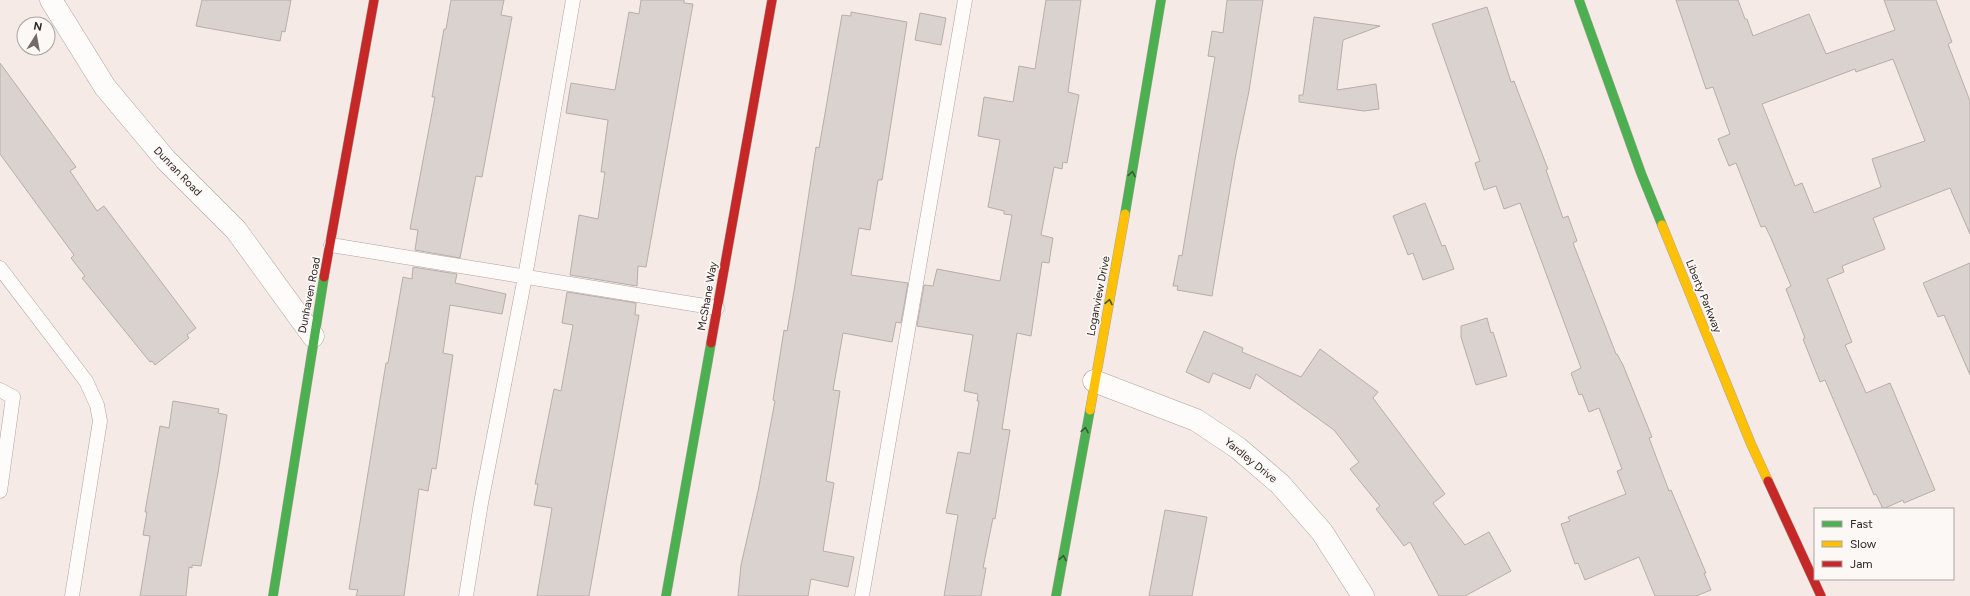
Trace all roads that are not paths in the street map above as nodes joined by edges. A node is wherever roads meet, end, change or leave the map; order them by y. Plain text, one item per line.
1 (51, 0) edge
2 (374, 0) edge
3 (573, 0) edge
4 (772, 0) edge
5 (966, 0) edge
6 (1161, 0) edge
7 (1579, 0) edge
8 (331, 245) junction
9 (1, 271) edge
10 (525, 277) junction
11 (717, 308) junction
12 (313, 336) junction
13 (1094, 381) junction
14 (0, 390) edge
15 (0, 492) edge
16 (72, 596) edge
17 (273, 596) edge
18 (466, 596) edge
19 (666, 596) edge
20 (862, 596) edge
21 (1056, 596) edge
22 (1363, 596) edge
23 (1820, 596) edge

1 - 12 street, Dunran Road
2 - 8 street, Dunhaven Road
3 - 10 lane
4 - 11 street, McShane Way
5 - 20 lane
13 -> 6 street, Loganview Drive
7 - 23 street, Liberty Parkway
8 - 10 lane
8 - 12 street, Dunhaven Road
9 - 16 lane
10 - 11 lane
10 - 18 lane
11 - 19 street, McShane Way
12 - 17 street, Dunhaven Road
21 -> 13 street, Loganview Drive
13 - 22 street, Yardley Drive
14 - 15 lane

